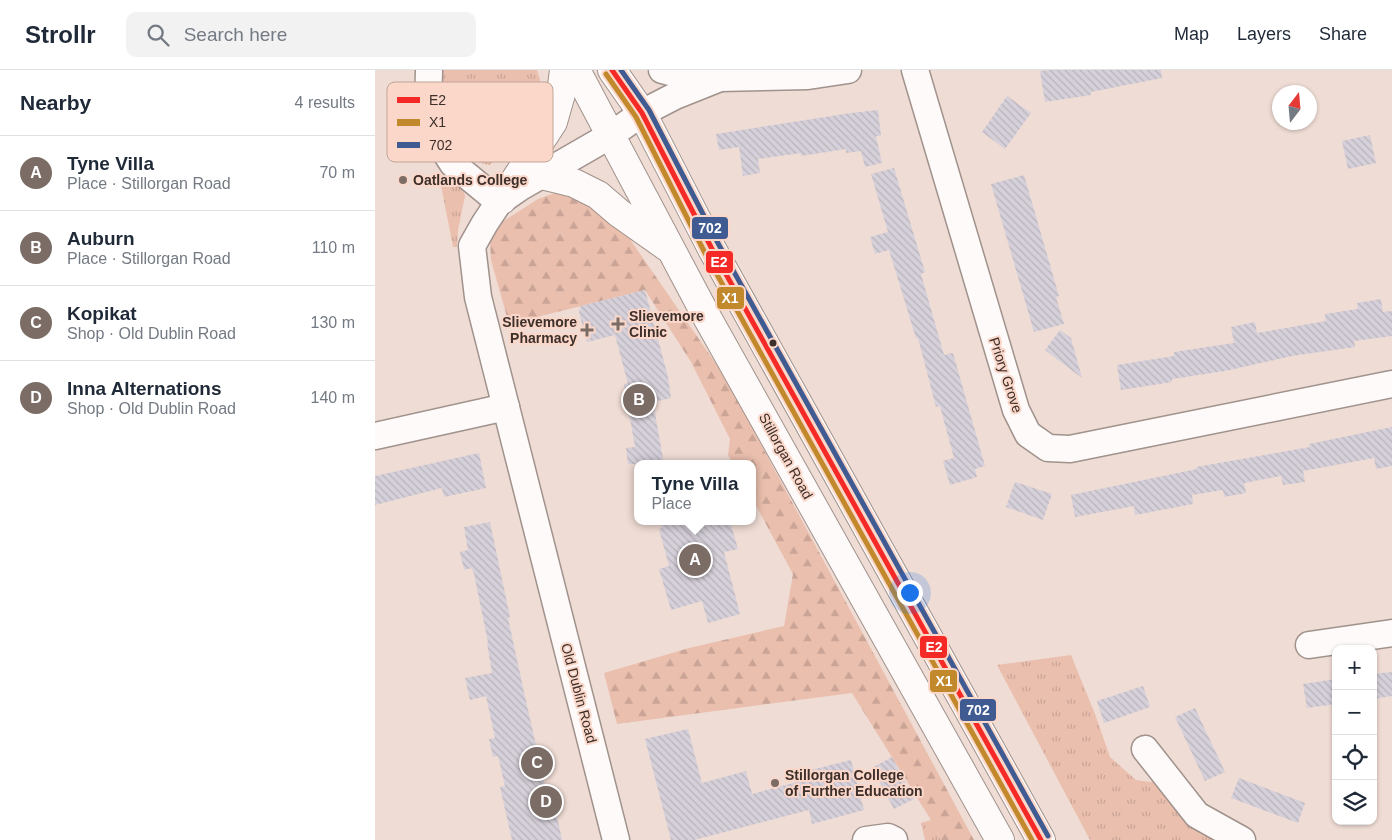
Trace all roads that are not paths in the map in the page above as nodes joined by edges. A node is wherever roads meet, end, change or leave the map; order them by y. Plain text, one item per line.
1 (564, 70) edge
2 (576, 70) edge
3 (612, 70) edge
4 (662, 70) edge
5 (848, 70) edge
6 (915, 70) edge
7 (720, 78) junction
8 (642, 113) junction
9 (553, 122) edge
10 (611, 135) junction
11 (452, 162) edge
12 (527, 162) edge
13 (541, 175) junction
14 (501, 201) junction
15 (672, 251) junction
16 (1392, 384) edge
17 (506, 407) junction
18 (375, 436) edge
19 (1392, 633) edge
20 (1309, 645) dead end
21 (1145, 749) dead end
22 (616, 840) edge
23 (865, 840) edge
24 (894, 840) edge
25 (1001, 840) edge
26 (1041, 840) edge
27 (1243, 840) edge

1 - 9 highway
2 - 10 highway, Stillorgan Road
3 - 8 highway
4 - 7 street
5 - 7 street
6 - 16 street, Priory Grove
7 - 8 street, Old Dublin Road
8 - 10 street, Old Dublin Road
8 - 26 highway
10 - 13 street, Old Dublin Road
10 - 15 highway, Stillorgan Road
11 - 14 street
12 - 14 highway
13 - 14 street, Old Dublin Road
13 - 15 highway
14 - 17 street, Old Dublin Road
15 - 25 highway, Stillorgan Road
17 - 18 street
17 - 22 street, Old Dublin Road
19 - 20 street
21 - 27 street
23 - 24 street

